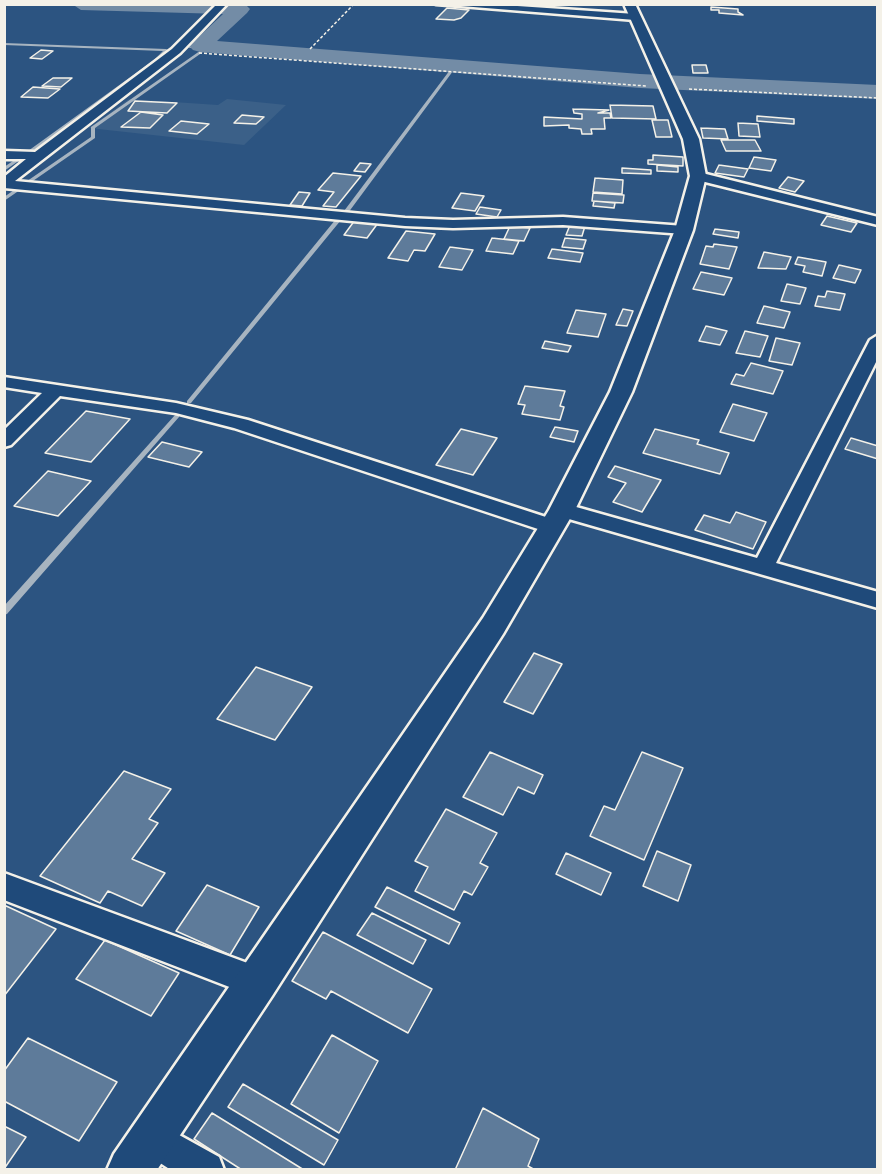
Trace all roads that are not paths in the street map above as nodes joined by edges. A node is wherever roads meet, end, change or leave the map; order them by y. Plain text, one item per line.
1 (440, 4) edge
2 (629, 4) edge
3 (220, 7) edge
4 (635, 17) junction
5 (4, 155) edge
6 (38, 156) junction
7 (698, 176) junction
8 (9, 184) edge
9 (878, 221) edge
10 (684, 230) junction
11 (878, 340) edge
12 (4, 382) edge
13 (56, 390) junction
14 (4, 441) edge
15 (556, 518) junction
16 (763, 567) junction
17 (878, 600) edge
18 (4, 886) edge
19 (258, 981) junction
20 (152, 1138) junction
21 (130, 1170) edge
22 (207, 1170) edge

1 - 4 street
2 - 4 street
3 - 6 street
4 - 7 street
5 - 6 street
6 - 8 street
7 - 9 street
7 - 10 street
8 - 10 street
10 - 15 street
11 - 16 street
12 - 13 street
13 - 14 street
13 - 15 street
15 - 16 street
15 - 19 street
16 - 17 street
18 - 19 street
19 - 20 street
20 - 21 street
20 - 22 street

